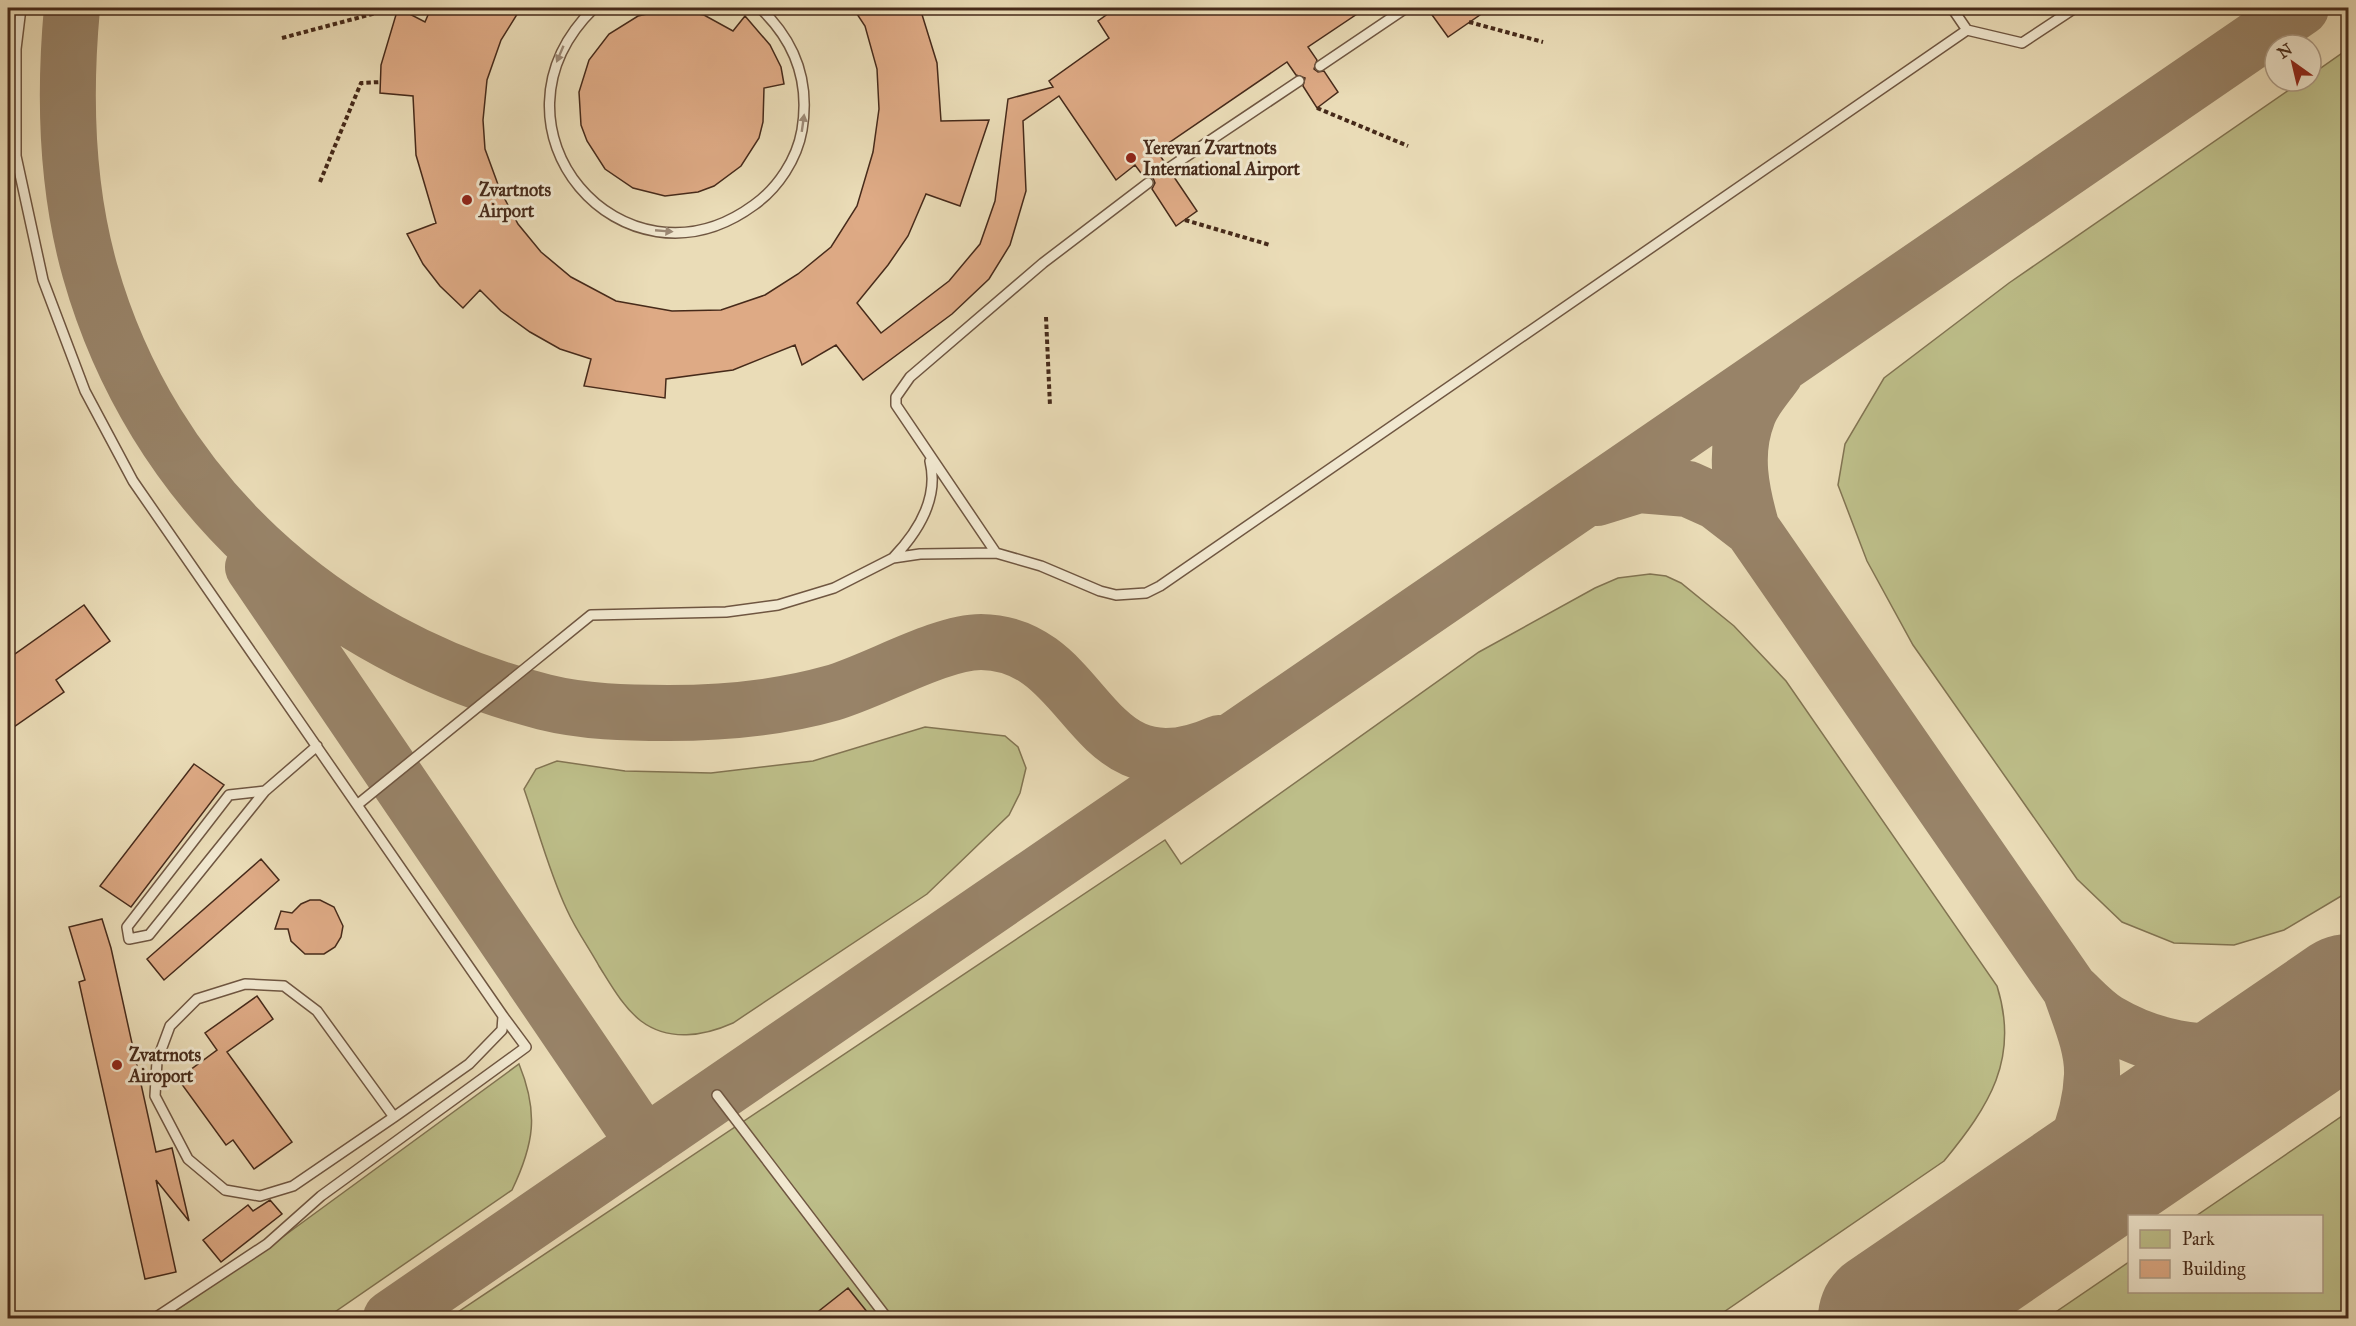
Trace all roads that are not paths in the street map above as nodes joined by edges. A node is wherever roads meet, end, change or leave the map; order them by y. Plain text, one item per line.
1 (21, 8) edge
2 (594, 8) edge
3 (760, 8) edge
4 (1406, 8) edge
5 (1952, 8) edge
6 (2075, 8) edge
7 (1967, 30) junction
8 (1320, 66) dead end
9 (1299, 81) dead end
10 (1169, 168) dead end
11 (1148, 183) dead end
12 (928, 453) junction
13 (996, 553) junction
14 (893, 558) junction
15 (317, 746) junction
16 (265, 791) junction
17 (357, 805) junction
18 (503, 1016) junction
19 (717, 1095) dead end
20 (394, 1117) junction
21 (155, 1318) edge
22 (887, 1318) edge

1 - 15 lane
2 -> 3 lane
4 - 8 lane
5 - 7 lane
6 - 7 lane
7 - 13 lane
9 - 10 lane
11 - 12 lane
12 - 13 lane
12 - 14 lane
13 - 14 lane
14 - 17 lane
15 - 16 lane
15 - 17 lane
16 - 16 lane
17 - 18 lane
18 - 20 lane
18 - 21 lane
19 - 22 lane
20 - 20 lane

